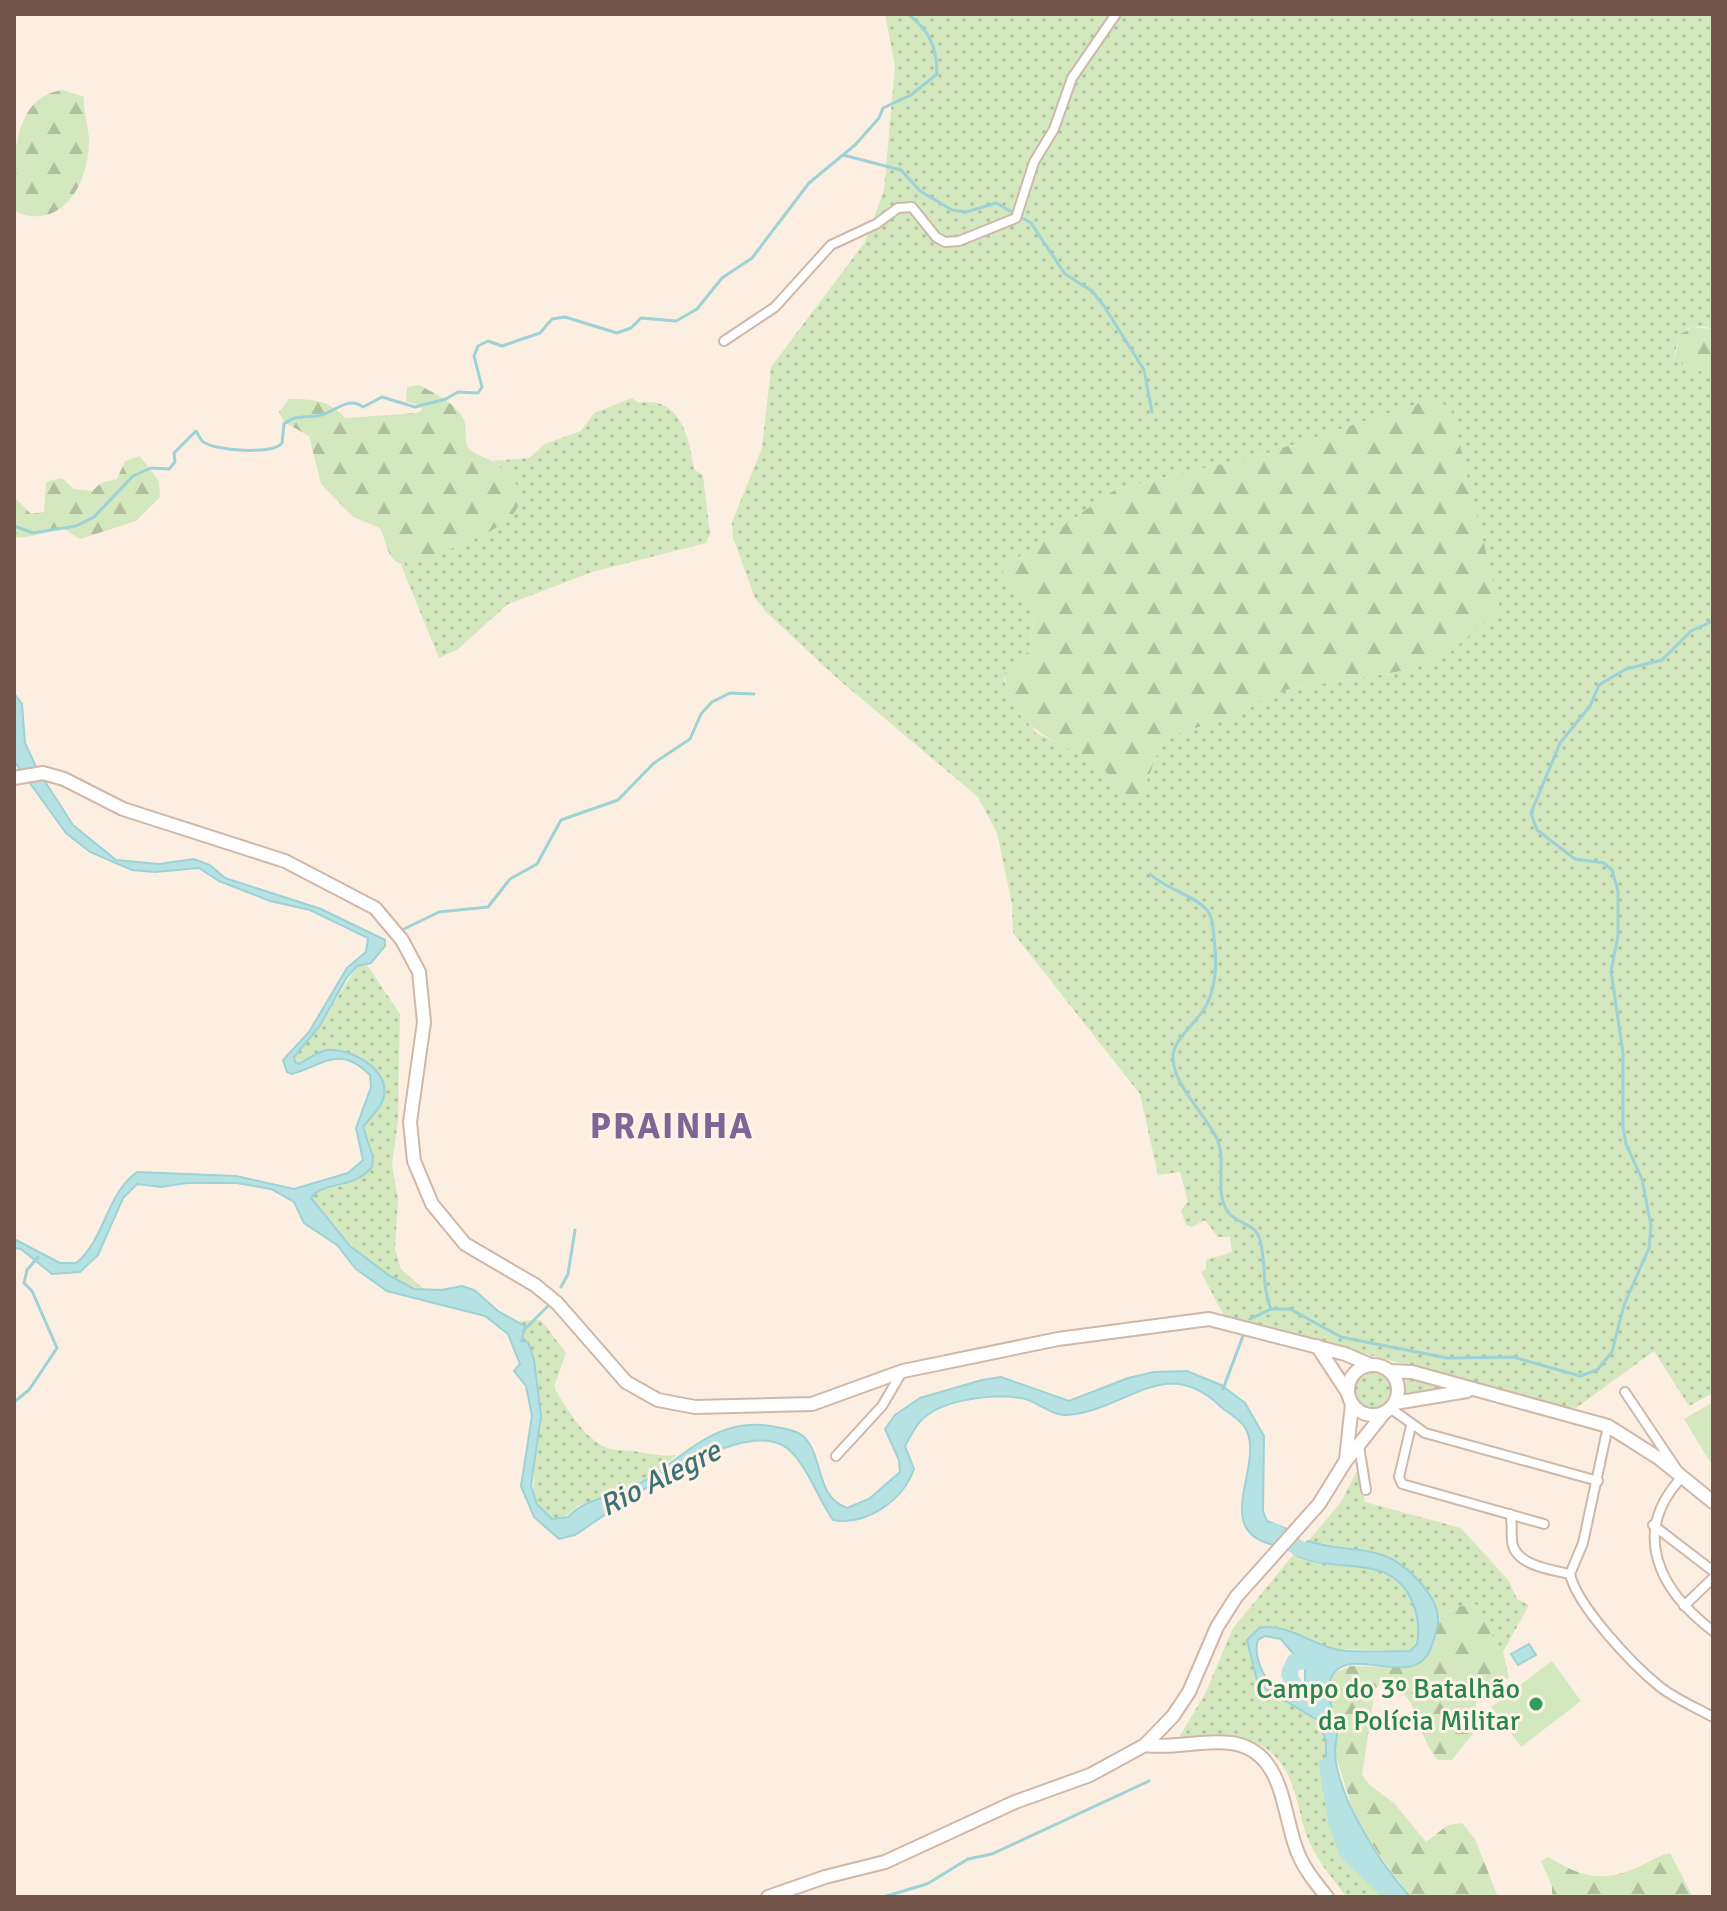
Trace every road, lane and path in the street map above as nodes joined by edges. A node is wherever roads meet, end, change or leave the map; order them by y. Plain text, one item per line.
1 (1116, 14) edge
2 (724, 341) dead end
3 (19, 778) edge
4 (1317, 1346) junction
5 (1371, 1365) junction
6 (903, 1371) junction
7 (1389, 1371) junction
8 (1472, 1390) junction
9 (1625, 1392) dead end
10 (1350, 1398) junction
11 (1390, 1408) junction
12 (1411, 1426) junction
13 (1608, 1426) junction
14 (1359, 1446) junction
15 (836, 1456) dead end
16 (1345, 1462) junction
17 (1682, 1477) junction
18 (1598, 1481) junction
19 (1366, 1490) dead end
20 (1713, 1502) edge
21 (1510, 1514) junction
22 (1544, 1524) dead end
23 (1653, 1525) junction
24 (1713, 1571) edge
25 (1570, 1574) junction
26 (1713, 1578) edge
27 (1684, 1606) junction
28 (1713, 1631) edge
29 (1713, 1717) edge
30 (1145, 1745) junction
31 (768, 1897) edge
32 (1327, 1897) edge

1 - 2 street
3 - 6 street
4 - 5 street
4 - 6 street
4 - 10 street
5 - 7 street
5 - 10 street
6 - 15 street
7 - 8 street
7 - 11 street
8 - 11 street
8 - 13 street
9 - 17 street
10 - 11 street
10 - 16 street
11 - 12 street
11 - 14 street
12 - 18 street
12 - 21 street
13 - 17 street
13 - 18 street
14 - 16 street
14 - 19 street
16 - 30 street
17 - 20 street
17 - 23 street
18 - 25 street
21 - 22 street
21 - 25 street
23 - 24 street
23 - 27 street
25 - 29 street
26 - 27 street
27 - 28 street
30 - 31 street
30 - 32 street

